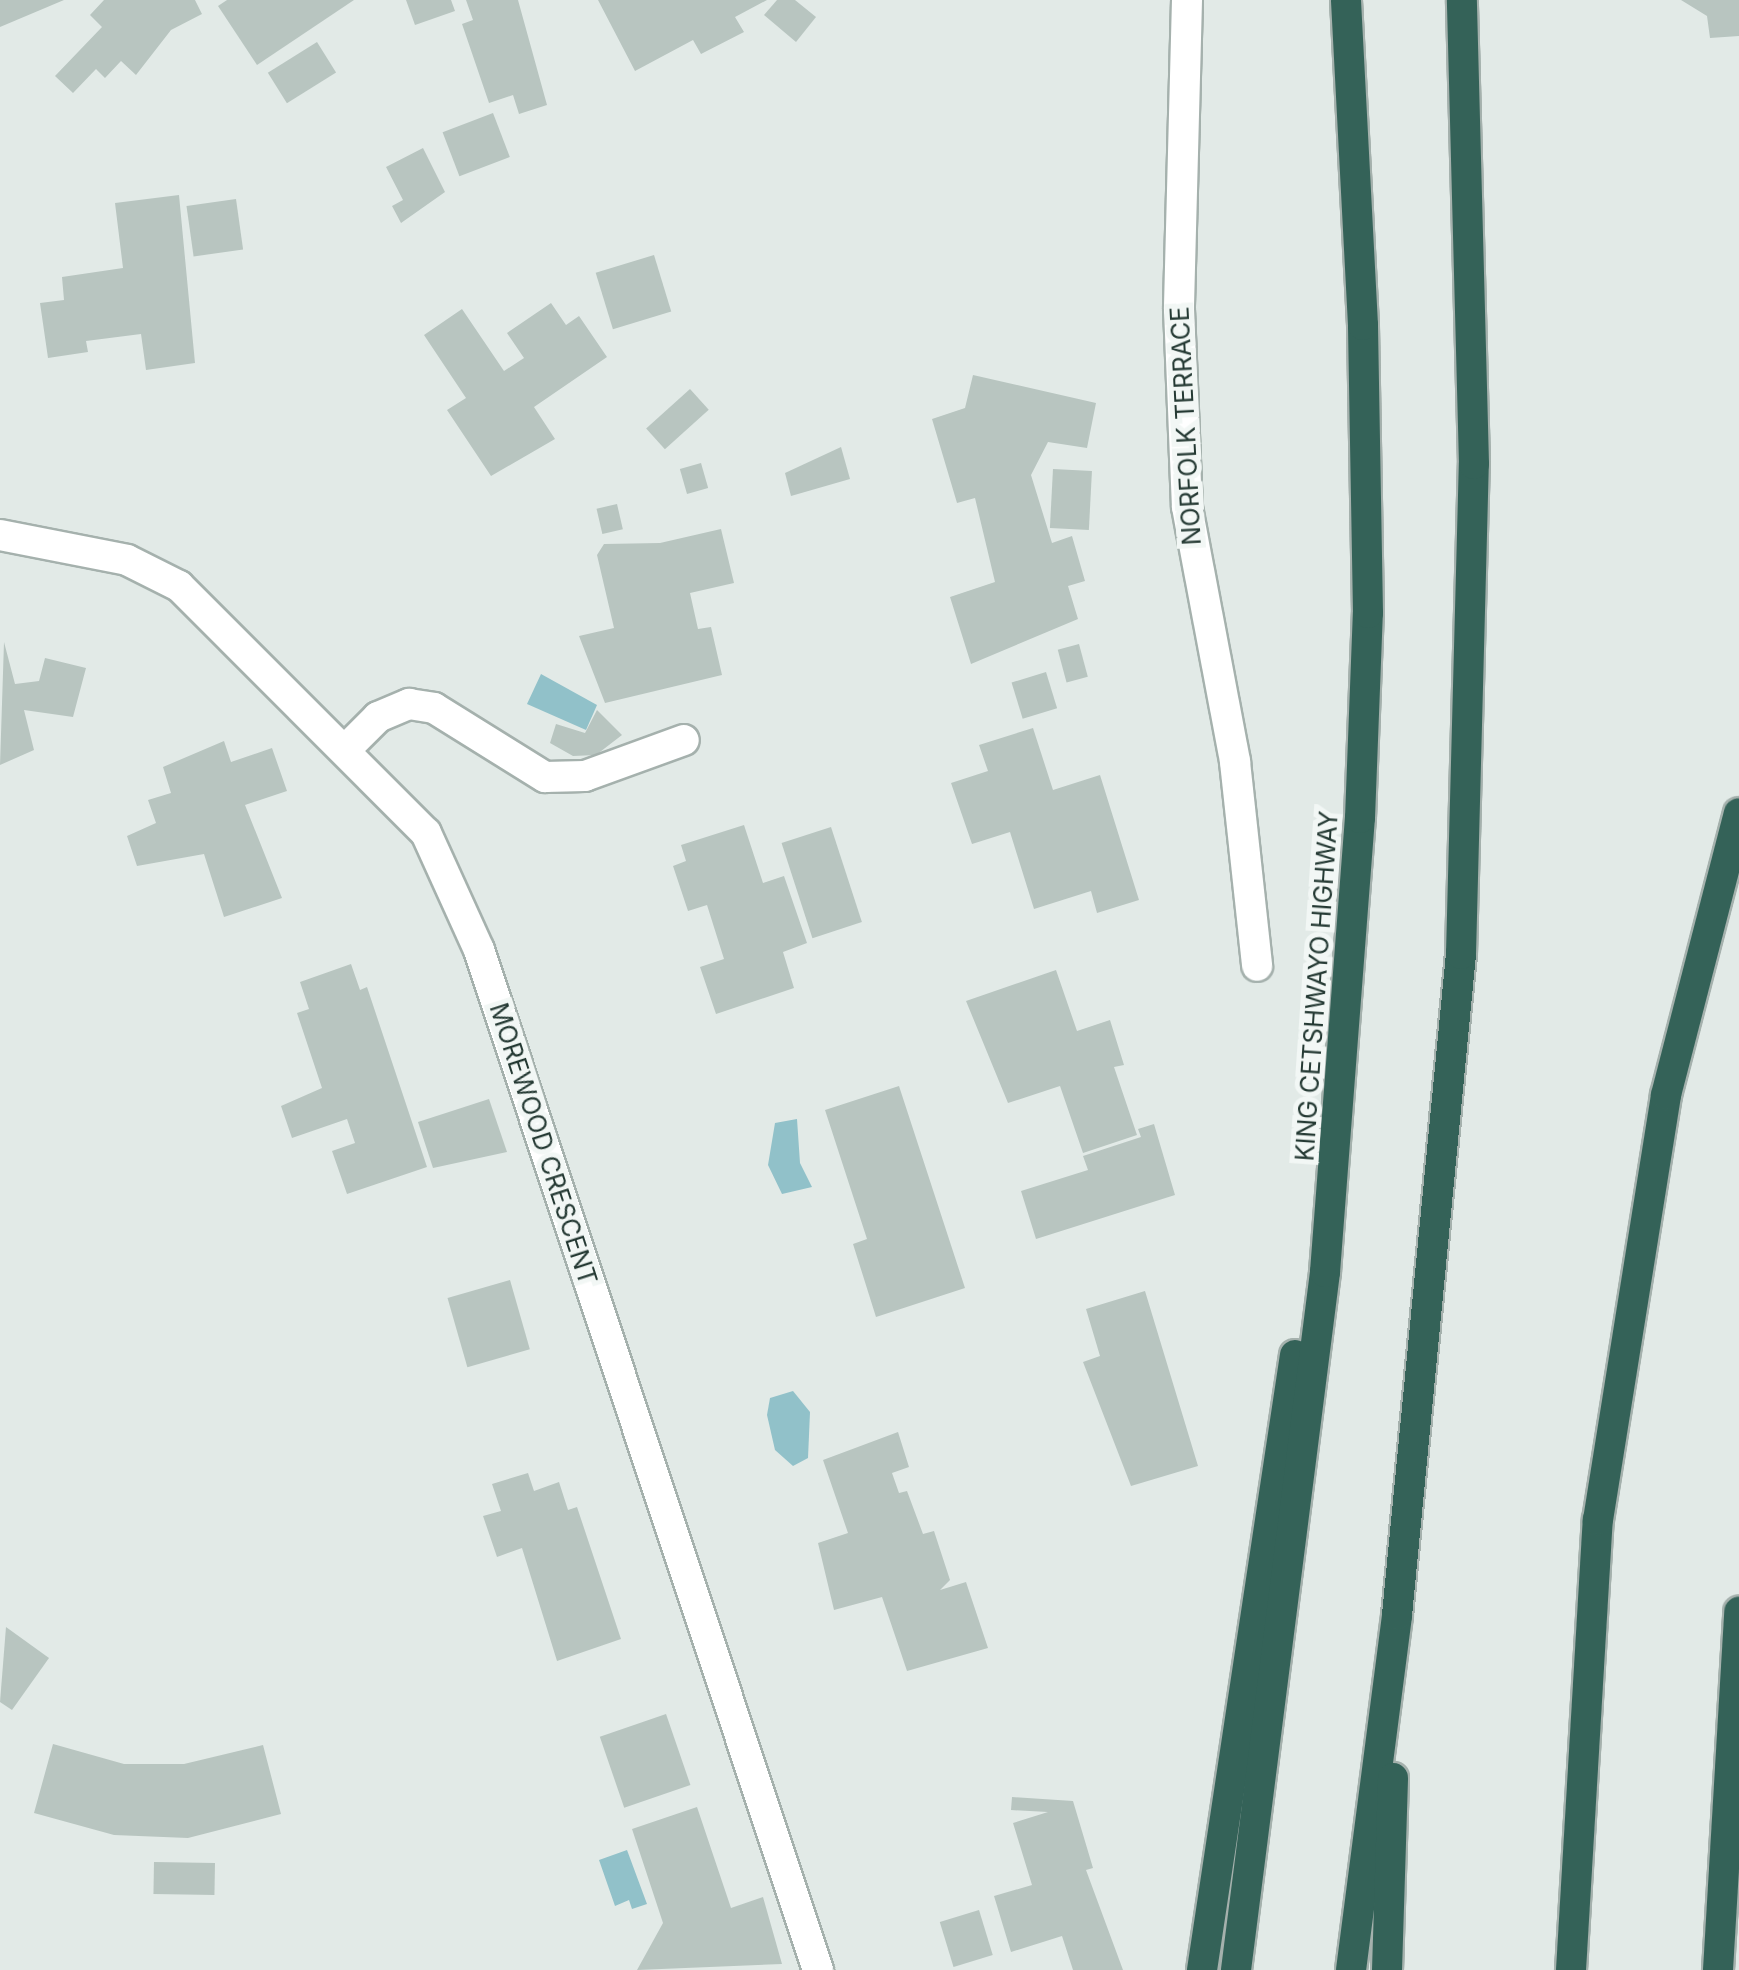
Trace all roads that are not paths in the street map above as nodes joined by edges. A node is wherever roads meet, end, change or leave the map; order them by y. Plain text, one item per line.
1 (1187, 0) edge
2 (1346, 0) edge
3 (1462, 0) edge
4 (0, 535) edge
5 (684, 740) dead end
6 (348, 747) junction
7 (1739, 813) edge
8 (1258, 966) dead end
9 (1352, 970) junction
10 (1739, 1612) edge
11 (1397, 1615) junction
12 (818, 1970) edge
13 (1202, 1970) edge
14 (1236, 1970) edge
15 (1351, 1970) edge
16 (1386, 1970) edge
17 (1571, 1970) edge
18 (1718, 1970) edge

1 - 8 street, NORFOLK TERRACE
2 - 9 highway, KING CETSHWAYO HIGHWAY
3 - 11 highway
4 - 6 street, MOREWOOD CRESCENT
5 - 6 street
6 - 12 street, MOREWOOD CRESCENT
7 - 17 highway
9 - 13 highway
9 - 14 highway, KING CETSHWAYO HIGHWAY
10 - 18 highway
11 - 15 highway
11 - 16 highway

